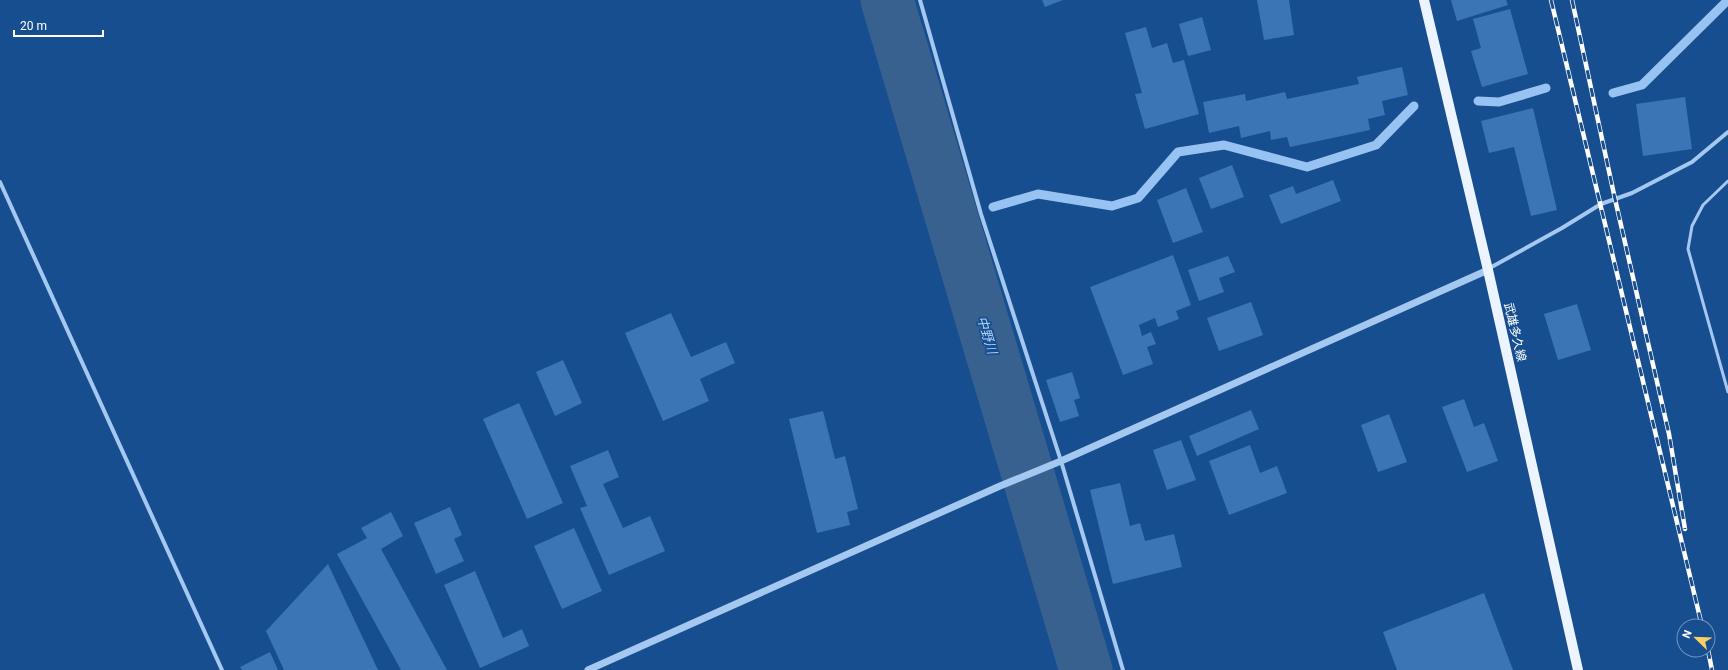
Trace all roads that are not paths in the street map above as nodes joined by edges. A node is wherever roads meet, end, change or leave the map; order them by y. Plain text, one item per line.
1 (920, 0) edge
2 (1424, 0) edge
3 (1728, 132) edge
4 (1728, 181) edge
5 (0, 182) edge
6 (1488, 270) junction
7 (1728, 392) edge
8 (1061, 462) junction
9 (222, 670) edge
10 (588, 670) edge
11 (1123, 670) edge
12 (1578, 670) edge

1 - 8 street
2 - 6 main road, 武雄多久線
3 - 6 street
4 - 7 lane
5 - 9 street
6 - 8 street
6 - 12 main road, 武雄多久線
8 - 10 street
8 - 11 street

